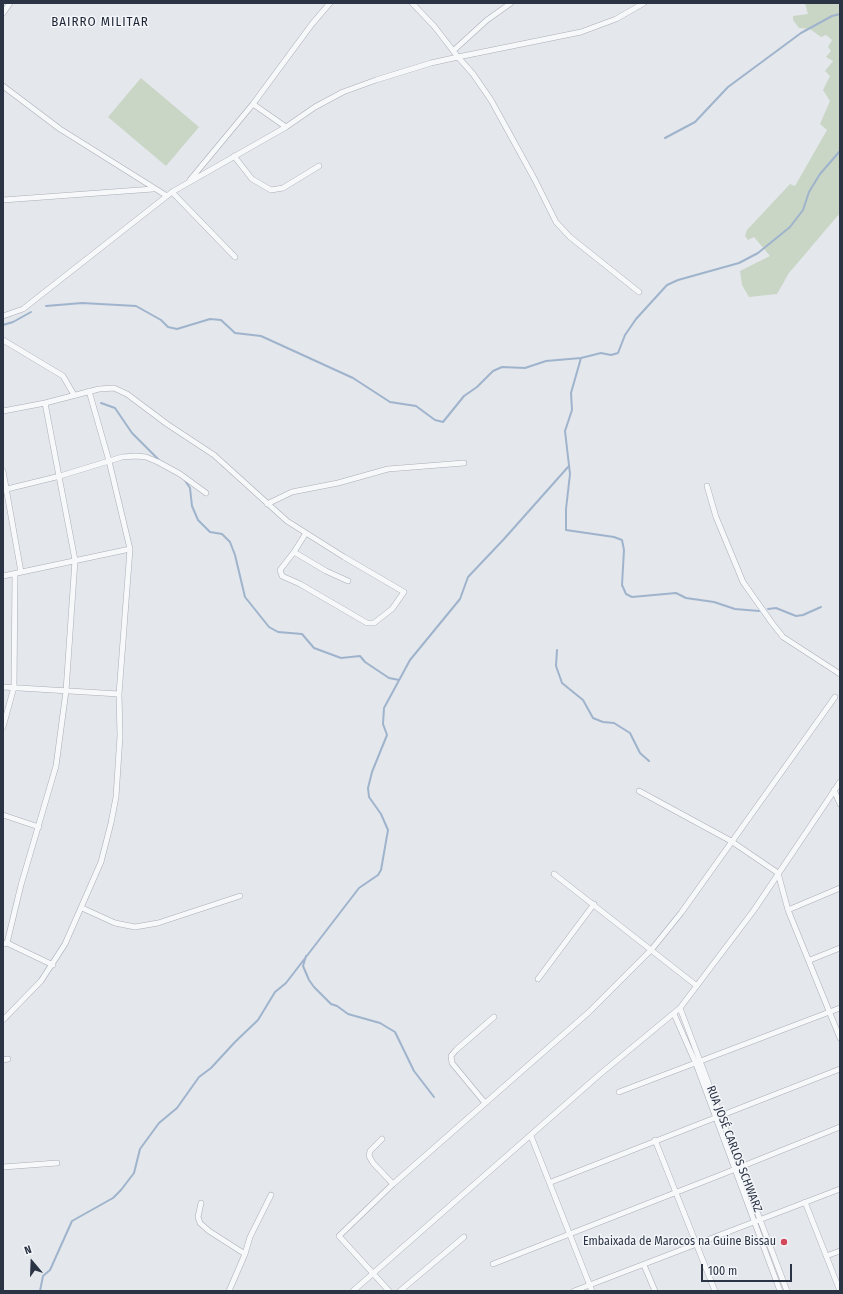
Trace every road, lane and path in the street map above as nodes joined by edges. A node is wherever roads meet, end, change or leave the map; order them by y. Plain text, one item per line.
1 (10, 3) edge
2 (330, 3) edge
3 (412, 3) edge
4 (511, 3) edge
5 (644, 3) edge
6 (3, 13) edge
7 (453, 50) junction
8 (458, 57) junction
9 (4, 88) edge
10 (253, 104) junction
11 (286, 127) junction
12 (234, 156) junction
13 (319, 166) dead end
14 (188, 183) junction
15 (153, 188) junction
16 (172, 192) junction
17 (167, 196) junction
18 (3, 200) edge
19 (235, 257) dead end
20 (639, 292) dead end
21 (3, 317) edge
22 (3, 340) edge
23 (89, 391) junction
24 (74, 395) junction
25 (45, 403) junction
26 (3, 411) edge
27 (109, 461) junction
28 (464, 464) dead end
29 (3, 470) edge
30 (60, 476) junction
31 (707, 486) dead end
32 (5, 489) edge
33 (206, 492) dead end
34 (267, 504) junction
35 (306, 533) junction
36 (130, 548) junction
37 (294, 552) junction
38 (75, 560) junction
39 (21, 572) junction
40 (14, 574) junction
41 (3, 576) edge
42 (348, 581) dead end
43 (840, 674) edge
44 (3, 687) edge
45 (14, 687) junction
46 (66, 691) junction
47 (119, 694) junction
48 (835, 697) dead end
49 (3, 728) edge
50 (840, 782) edge
51 (834, 790) junction
52 (639, 791) dead end
53 (840, 804) edge
54 (3, 815) edge
55 (39, 827) junction
56 (731, 841) junction
57 (778, 873) junction
58 (554, 874) dead end
59 (840, 888) edge
60 (240, 896) dead end
61 (594, 904) junction
62 (82, 908) junction
63 (788, 910) junction
64 (5, 944) edge
65 (840, 948) edge
66 (652, 949) junction
67 (810, 960) junction
68 (53, 965) junction
69 (538, 979) dead end
70 (698, 986) junction
71 (680, 1008) junction
72 (840, 1008) edge
73 (830, 1011) junction
74 (674, 1014) junction
75 (494, 1017) dead end
76 (3, 1020) edge
77 (840, 1038) edge
78 (699, 1063) junction
79 (840, 1069) edge
80 (619, 1092) dead end
81 (485, 1103) junction
82 (718, 1116) junction
83 (840, 1126) edge
84 (531, 1136) junction
85 (382, 1139) dead end
86 (655, 1140) junction
87 (57, 1163) dead end
88 (3, 1166) edge
89 (738, 1168) junction
90 (551, 1182) junction
91 (393, 1184) junction
92 (840, 1189) edge
93 (677, 1193) junction
94 (270, 1195) dead end
95 (806, 1202) junction
96 (201, 1203) dead end
97 (760, 1218) junction
98 (754, 1221) junction
99 (570, 1233) junction
100 (464, 1238) dead end
101 (697, 1244) junction
102 (840, 1251) edge
103 (245, 1254) junction
104 (826, 1256) junction
105 (493, 1264) dead end
106 (644, 1265) junction
107 (373, 1273) junction
108 (591, 1288) edge
109 (229, 1291) edge
110 (353, 1291) edge
111 (389, 1291) edge
112 (400, 1291) edge
113 (574, 1291) edge
114 (655, 1291) edge
115 (715, 1291) edge
116 (780, 1291) edge
117 (787, 1291) edge
118 (840, 1291) edge

1 - 6 street
2 - 10 street
3 - 7 street
4 - 7 street
5 - 8 street
7 - 8 street
8 - 11 street
8 - 20 street
9 - 15 street
10 - 11 street
10 - 14 street
11 - 12 street
12 - 13 street
12 - 14 street
14 - 16 street
15 - 17 street
15 - 18 street
16 - 17 street
16 - 19 street
17 - 21 street
22 - 24 street
23 - 24 street
23 - 27 street
23 - 34 street
24 - 25 street
25 - 26 street
25 - 30 street
27 - 30 street
27 - 33 street
27 - 36 street
28 - 34 street
29 - 32 street
30 - 32 street
30 - 38 street
31 - 43 street
32 - 39 street
34 - 35 street
35 - 37 street
35 - 37 street
36 - 38 street
36 - 47 street
37 - 42 street
38 - 39 street
38 - 46 street
39 - 40 street
40 - 41 street
40 - 45 street
44 - 45 street
45 - 46 street
45 - 49 street
46 - 47 street
46 - 55 street
47 - 62 street
48 - 56 street
50 - 51 street
51 - 53 street
51 - 57 street
52 - 56 street
54 - 55 street
55 - 64 street
56 - 57 street
56 - 66 street
57 - 63 street
57 - 70 street
58 - 61 street
59 - 63 street
60 - 62 street
61 - 66 street
61 - 69 street
62 - 68 street
63 - 67 street
64 - 68 street
65 - 67 street
66 - 70 street
66 - 81 street
67 - 73 street
68 - 76 street
70 - 71 street
71 - 74 street
71 - 78 street, RUA JOSÉ CARLOS SCHWARZ
72 - 73 street
73 - 77 street
73 - 78 street
74 - 78 street, RUA JOSÉ CARLOS SCHWARZ
74 - 84 street
75 - 81 street
78 - 80 street
78 - 82 street, RUA JOSÉ CARLOS SCHWARZ
79 - 82 street
81 - 91 street
82 - 86 street
82 - 89 street, RUA JOSÉ CARLOS SCHWARZ
83 - 89 street
84 - 90 street
84 - 107 street
85 - 91 street
86 - 90 street
86 - 93 street
87 - 88 street
89 - 93 street
89 - 97 street, RUA JOSÉ CARLOS SCHWARZ
89 - 98 street, RUA JOSÉ CARLOS SCHWARZ
90 - 99 street
91 - 107 street
92 - 95 street
93 - 99 street
93 - 101 street
94 - 103 street
95 - 97 street
95 - 104 street
96 - 103 street
97 - 98 street
97 - 117 street, RUA JOSÉ CARLOS SCHWARZ
98 - 101 street
98 - 116 street, RUA JOSÉ CARLOS SCHWARZ
99 - 105 street
99 - 108 street
100 - 112 street
101 - 106 street
101 - 115 street
102 - 104 street
103 - 109 street
104 - 118 street
106 - 108 street
106 - 114 street
107 - 110 street
107 - 111 street
108 - 113 street

